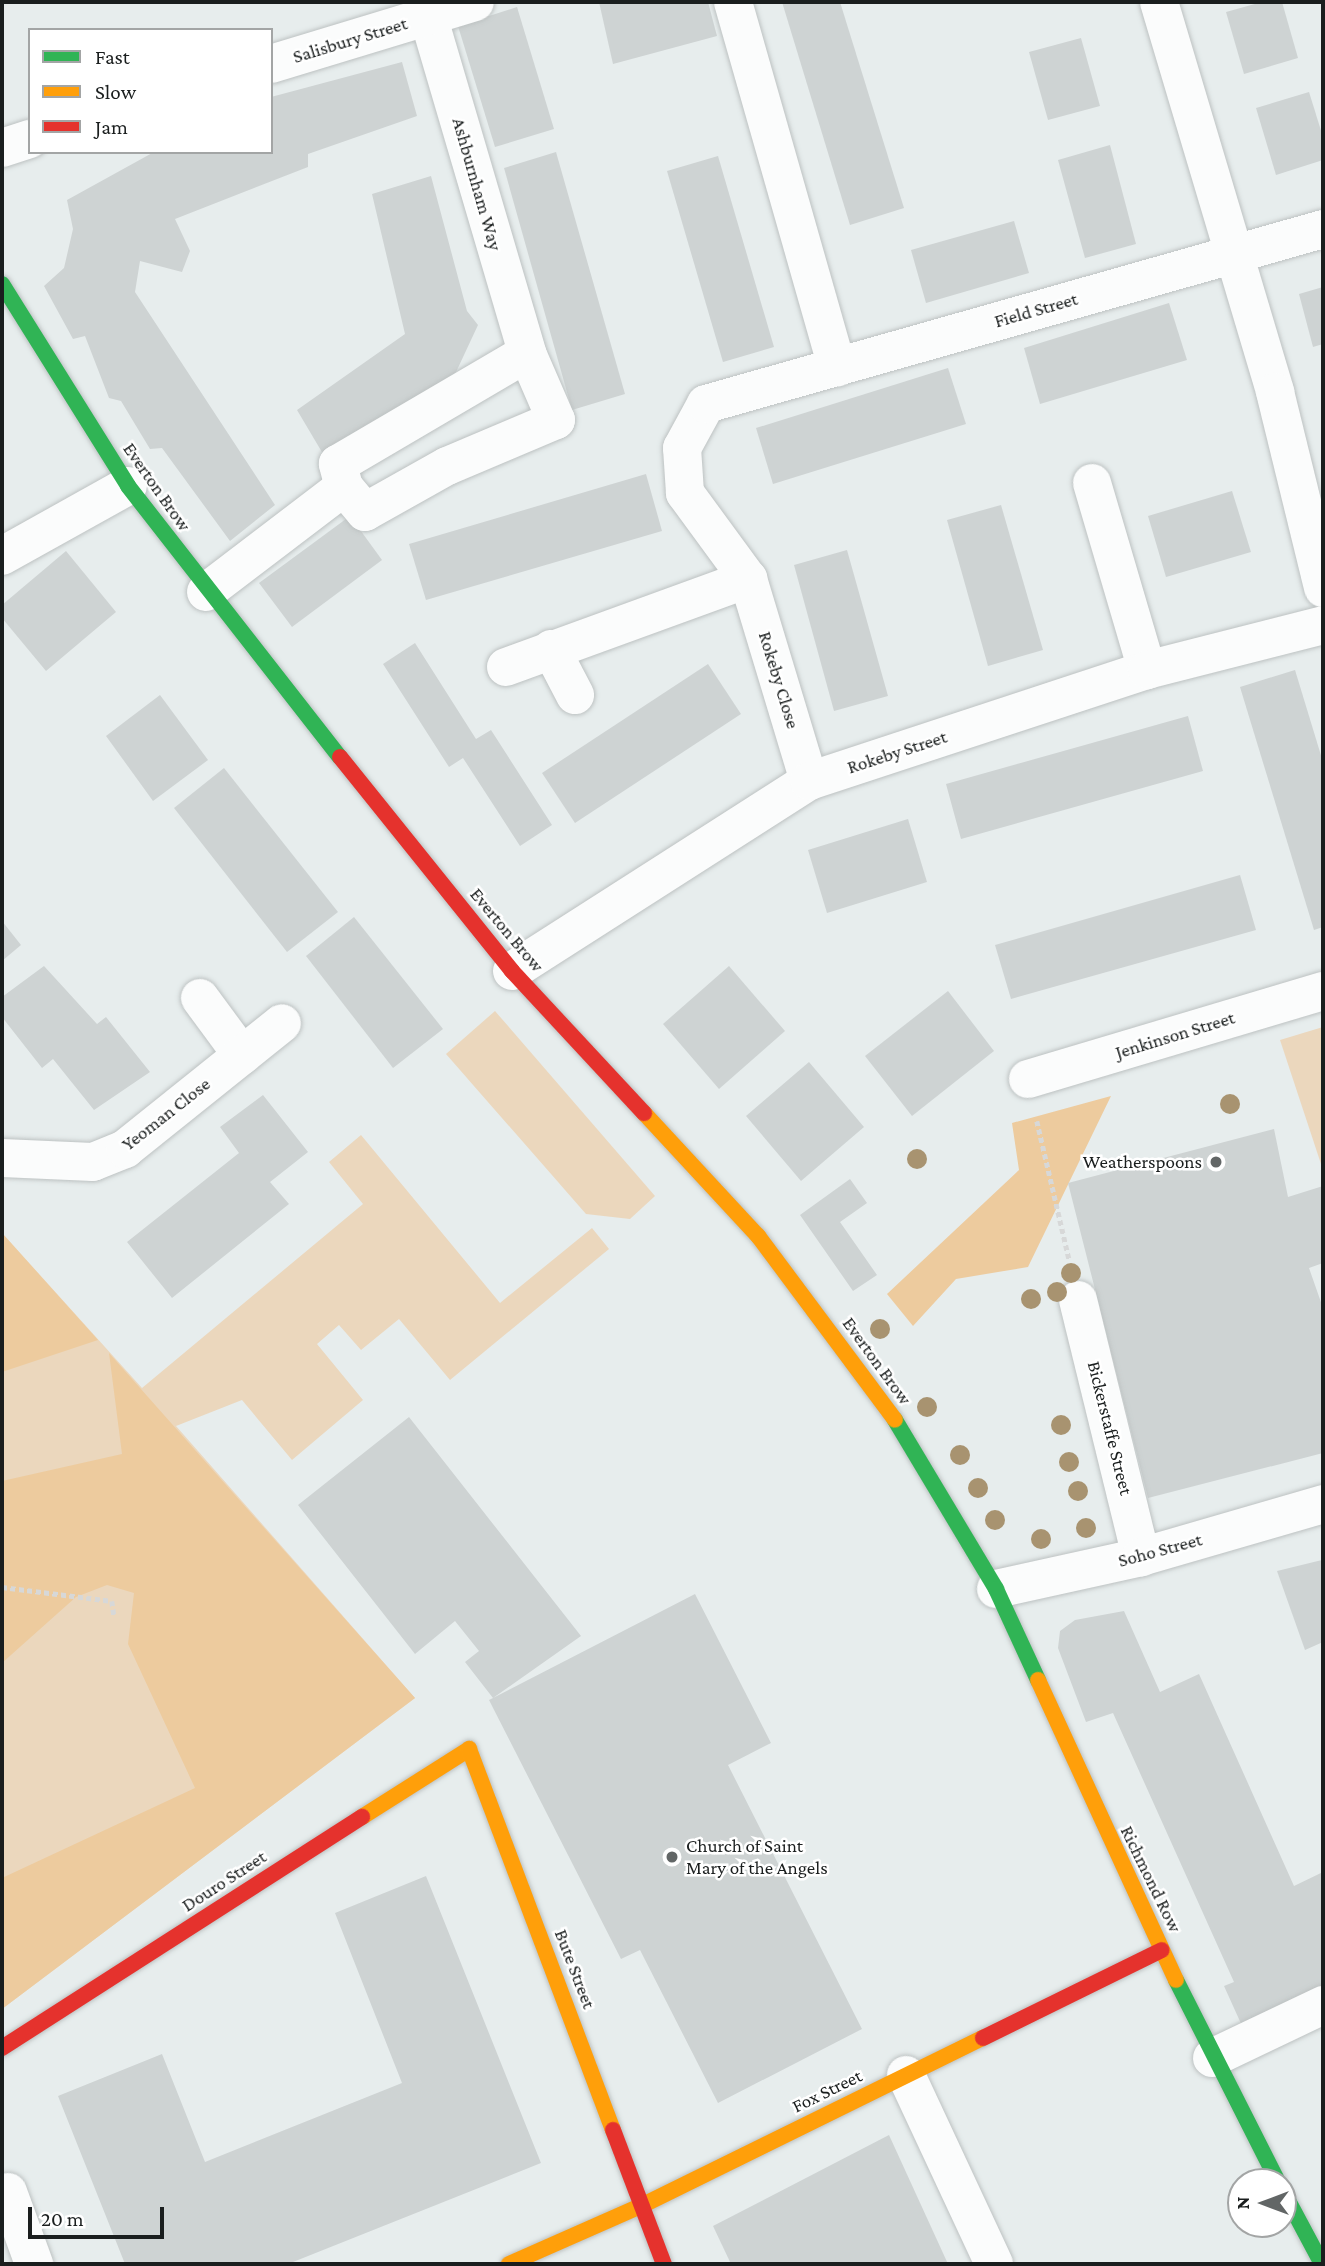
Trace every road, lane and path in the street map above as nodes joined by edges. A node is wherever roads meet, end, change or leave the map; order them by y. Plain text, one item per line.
1 (475, 2) edge
2 (733, 2) edge
3 (1159, 2) edge
4 (426, 9) edge
5 (273, 63) edge
6 (28, 140) edge
7 (2, 148) edge
8 (1323, 229) edge
9 (1236, 253) junction
10 (2, 284) edge
11 (527, 353) junction
12 (836, 367) junction
13 (706, 404) joint
14 (1093, 484) dead end
15 (128, 486) junction
16 (344, 487) junction
17 (2, 556) edge
18 (748, 579) junction
19 (1323, 588) edge
20 (206, 592) junction
21 (1323, 625) edge
22 (551, 649) junction
23 (506, 667) dead end
24 (1147, 670) junction
25 (575, 695) dead end
26 (809, 781) junction
27 (512, 971) junction
28 (1323, 991) edge
29 (200, 998) dead end
30 (282, 1023) dead end
31 (242, 1055) junction
32 (1028, 1079) joint
33 (2, 1158) edge
34 (1078, 1300) joint
35 (1323, 1504) edge
36 (1141, 1557) junction
37 (2, 1587) edge
38 (996, 1589) junction
39 (114, 1616) dead end
40 (469, 1749) joint
41 (1162, 1950) junction
42 (1323, 2005) edge
43 (2, 2048) edge
44 (1212, 2058) junction
45 (906, 2076) junction
46 (1271, 2168) edge
47 (8, 2192) dead end
48 (643, 2205) junction
49 (1297, 2217) edge
50 (34, 2264) edge
51 (509, 2264) edge
52 (664, 2264) edge
53 (994, 2264) edge
54 (1322, 2264) edge

1 - 4 street, Salisbury Street
2 - 12 street
3 - 9 street
4 - 5 street, Salisbury Street
4 - 11 street, Ashburnham Way
6 - 7 street
8 - 9 street, Field Street
9 - 12 street, Field Street
9 - 19 street
10 - 15 street, Everton Brow
11 - 16 street
11 - 16 street, Ashburnham Way
12 - 13 street, Field Street
13 - 18 street, Rokeby Close
14 - 24 street
15 - 17 street
15 - 20 street, Everton Brow
16 - 20 street
18 - 22 street
18 - 26 street, Rokeby Close
20 - 27 street, Everton Brow
21 - 24 street, Rokeby Street
22 - 23 street
22 - 25 street
24 - 26 street, Rokeby Street
26 - 27 street, Rokeby Street
27 - 38 street, Everton Brow
28 - 32 street, Jenkinson Street
29 - 31 street
30 - 31 street, Yeoman Close
31 - 33 street, Yeoman Close
32 - 34 path
34 - 36 street, Bickerstaffe Street
35 - 36 street, Soho Street
36 - 38 street, Soho Street
37 - 39 path
38 - 41 street, Richmond Row
40 - 43 street, Douro Street
40 - 48 street, Bute Street
41 - 44 street, Richmond Row
41 - 45 street, Fox Street
42 - 44 street
44 - 46 street, Richmond Row
45 - 48 street, Fox Street
45 - 53 street
47 - 50 street
48 - 51 street, Fox Street
48 - 52 street, Bute Street
49 - 54 street

